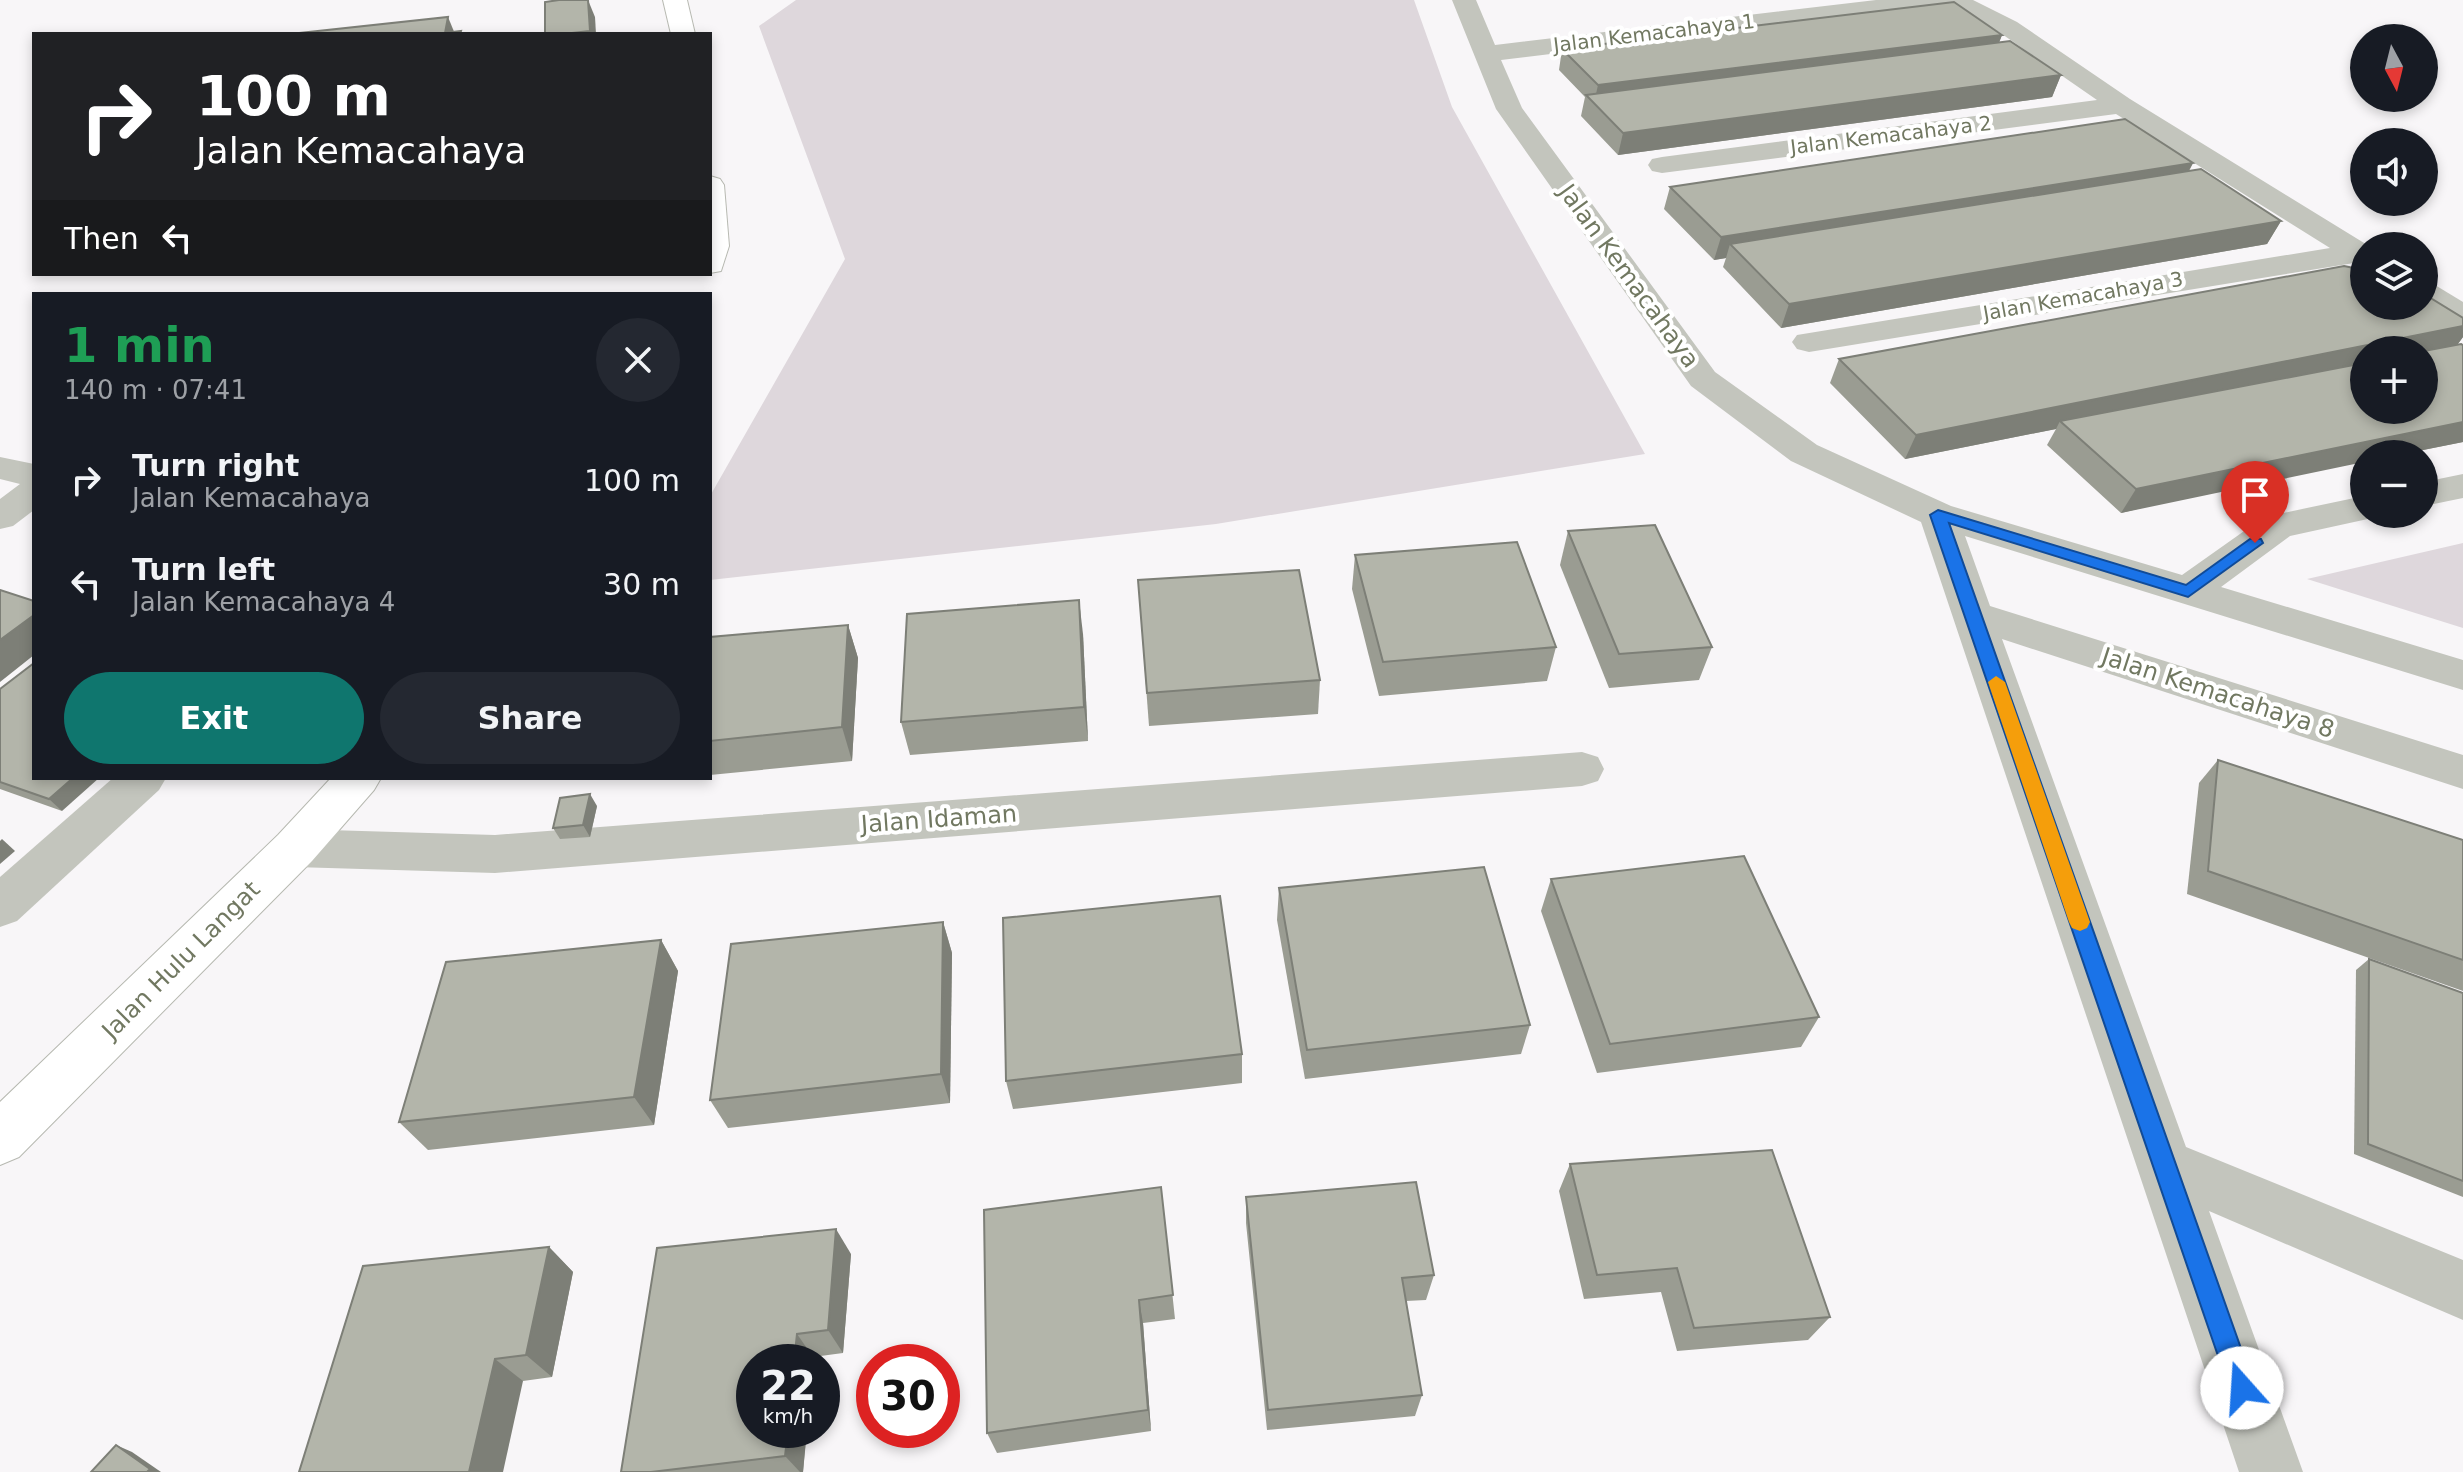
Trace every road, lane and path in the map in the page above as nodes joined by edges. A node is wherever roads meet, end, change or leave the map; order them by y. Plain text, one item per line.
1 (675, 0) edge
2 (1464, 0) edge
3 (683, 32) edge
4 (1486, 54) junction
5 (2121, 105) junction
6 (1662, 165) dead end
7 (712, 216) edge
8 (2350, 247) edge
9 (712, 255) edge
10 (2350, 256) edge
11 (2438, 301) edge
12 (2463, 316) edge
13 (1809, 342) dead end
14 (0, 468) edge
15 (32, 476) edge
16 (2463, 486) edge
17 (2438, 491) edge
18 (32, 493) edge
19 (2350, 511) edge
20 (1938, 515) junction
21 (0, 517) edge
22 (2188, 591) junction
23 (1973, 615) junction
24 (2463, 675) edge
25 (1582, 769) dead end
26 (2463, 772) edge
27 (141, 780) edge
28 (356, 780) edge
29 (295, 848) junction
30 (0, 907) edge
31 (0, 1139) edge
32 (2164, 1165) junction
33 (2463, 1290) edge
34 (2271, 1472) edge

1 - 3 main road
2 - 4 street, Jalan Kemacahaya
4 - 5 street, Jalan Kemacahaya 1
4 - 20 street, Jalan Kemacahaya
5 - 6 street, Jalan Kemacahaya 2
5 - 8 street
7 - 9 main road
10 - 13 street, Jalan Kemacahaya 3
11 - 12 street
14 - 15 street
16 - 17 street
18 - 21 street
19 - 22 street
20 - 22 street, Jalan Kemacahaya
20 - 23 street
22 - 24 street, Jalan Kemacahaya
23 - 26 street, Jalan Kemacahaya 8
23 - 32 street
25 - 29 street, Jalan Idaman
27 - 30 street
28 - 29 main road, Jalan Hulu Langat
29 - 31 main road, Jalan Hulu Langat
32 - 33 street
32 - 34 street

